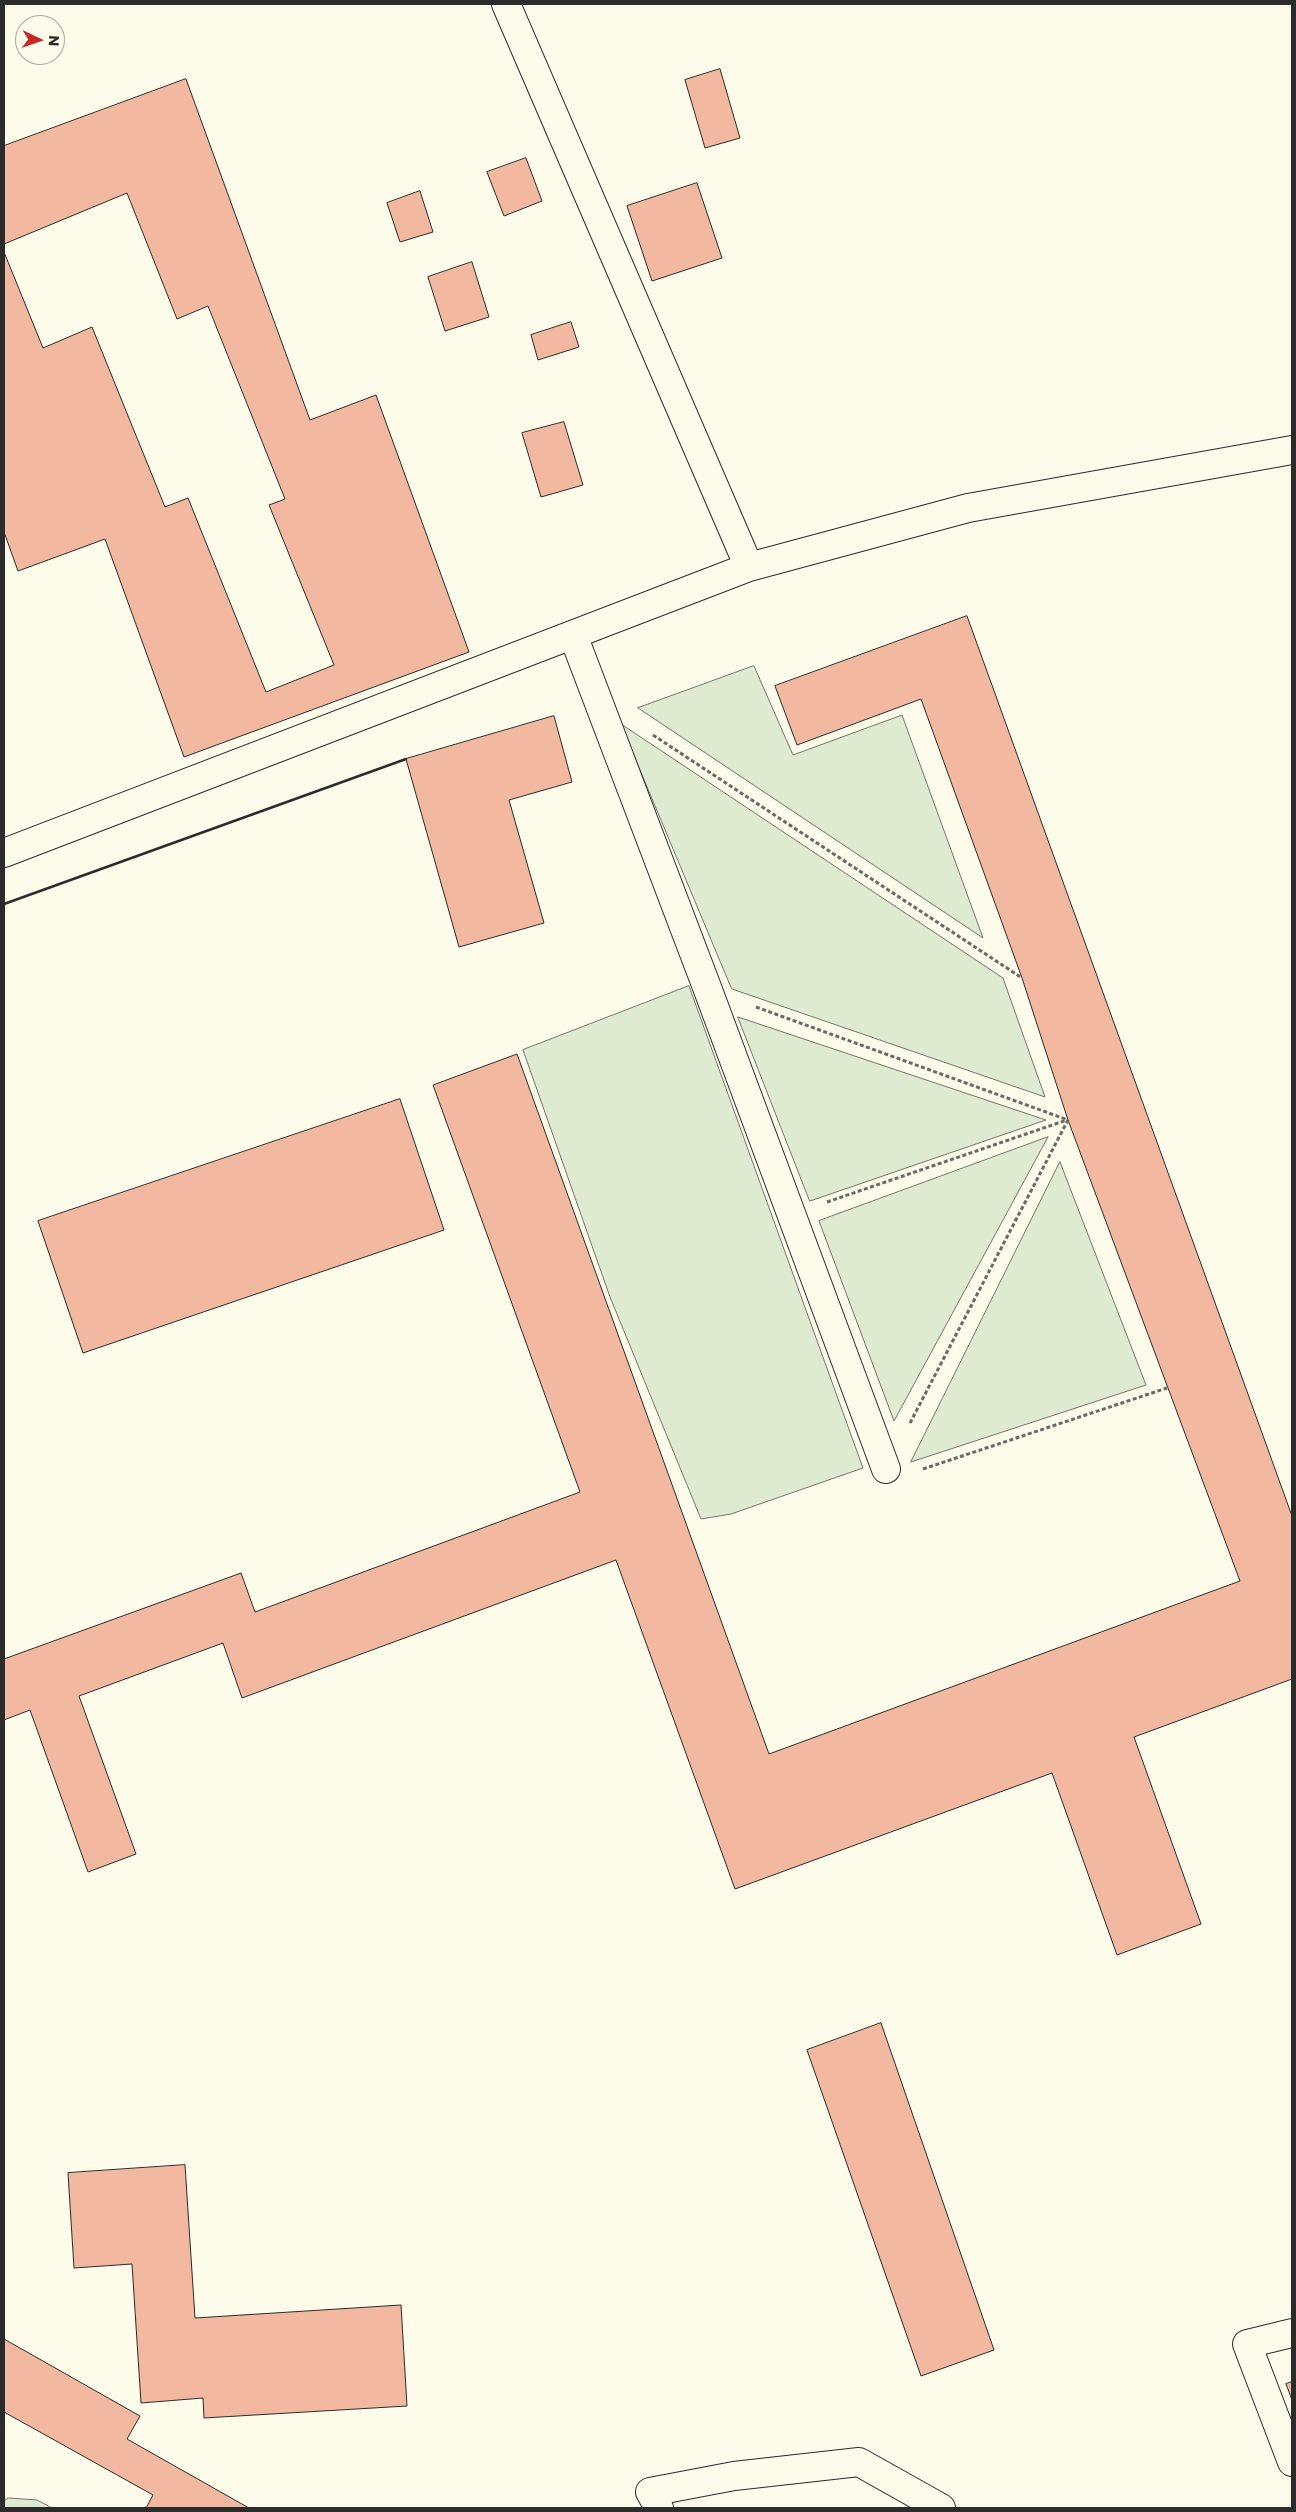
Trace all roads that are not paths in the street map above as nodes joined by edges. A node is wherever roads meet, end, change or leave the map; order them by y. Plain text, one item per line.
1 (506, 4) edge
2 (1292, 450) edge
3 (749, 567) junction
4 (572, 635) junction
5 (4, 853) edge
6 (886, 1469) road end
7 (1292, 2333) edge
8 (1292, 2462) edge
9 (659, 2508) edge
10 (941, 2508) edge

1 - 3 street
2 - 3 street
3 - 4 street
4 - 5 street
4 - 6 street
7 - 8 street
9 - 10 street

